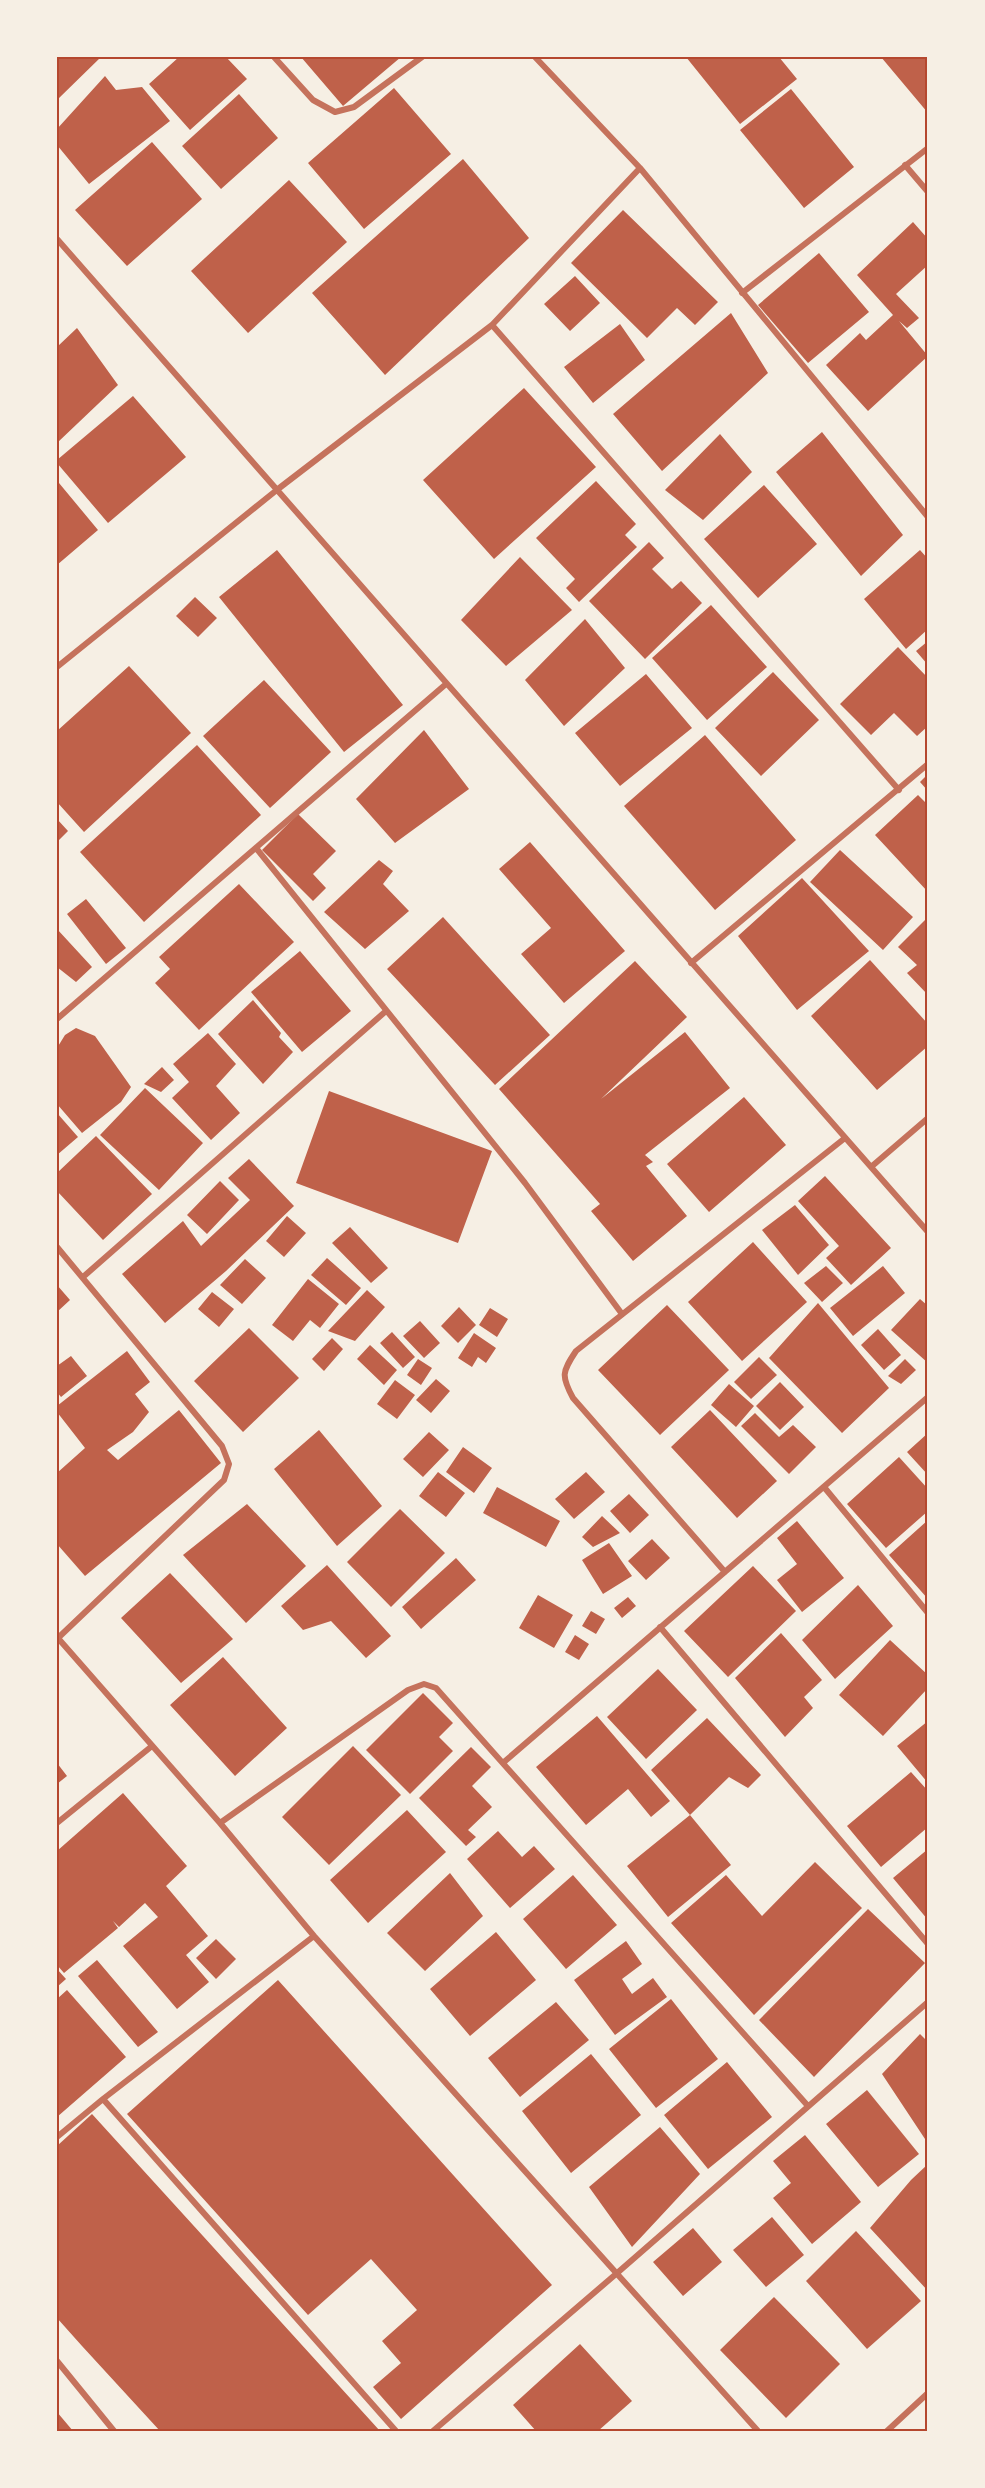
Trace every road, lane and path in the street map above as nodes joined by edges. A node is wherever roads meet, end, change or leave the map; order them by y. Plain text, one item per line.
1 (274, 57) edge
2 (422, 57) edge
3 (535, 57) edge
4 (928, 148) edge
5 (905, 165) junction
6 (640, 168) junction
7 (928, 192) edge
8 (57, 239) edge
9 (742, 293) junction
10 (492, 325) junction
11 (278, 489) junction
12 (928, 517) edge
13 (57, 665) edge
14 (446, 684) junction
15 (928, 764) edge
16 (899, 790) junction
17 (256, 848) junction
18 (691, 963) junction
19 (386, 1011) junction
20 (57, 1019) edge
21 (928, 1118) edge
22 (845, 1138) junction
23 (871, 1167) junction
24 (928, 1232) edge
25 (57, 1247) edge
26 (84, 1277) junction
27 (622, 1314) junction
28 (928, 1397) edge
29 (824, 1487) junction
30 (725, 1572) junction
31 (928, 1613) edge
32 (660, 1628) junction
33 (58, 1637) edge
34 (152, 1746) junction
35 (504, 1762) junction
36 (57, 1823) edge
37 (220, 1823) junction
38 (314, 1936) junction
39 (928, 1944) edge
40 (928, 2002) edge
41 (103, 2099) junction
42 (808, 2106) junction
43 (57, 2137) edge
44 (616, 2274) junction
45 (57, 2361) edge
46 (928, 2393) edge
47 (114, 2431) edge
48 (396, 2431) edge
49 (433, 2431) edge
50 (758, 2431) edge
51 (887, 2431) edge

1 - 2 street
3 - 6 street
4 - 5 street
5 - 7 street
5 - 9 street
6 - 9 street
6 - 10 street
8 - 11 street
9 - 12 street
10 - 11 street
10 - 16 street
11 - 13 street
11 - 14 street
14 - 17 street
14 - 18 street
15 - 16 street
16 - 18 street
17 - 19 street
17 - 20 street
18 - 22 street
19 - 26 street
19 - 27 street
21 - 23 street
22 - 23 street
22 - 27 street
23 - 24 street
25 - 26 street
26 - 33 street
27 - 30 street
28 - 29 street
29 - 30 street
29 - 31 street
30 - 32 street
32 - 35 street
32 - 39 street
33 - 34 street
34 - 36 street
34 - 37 street
35 - 37 street
35 - 42 street
37 - 38 street
38 - 41 street
38 - 44 street
40 - 42 street
41 - 43 street
41 - 48 street
42 - 44 street
44 - 49 street
44 - 50 street
45 - 47 street
46 - 51 street

